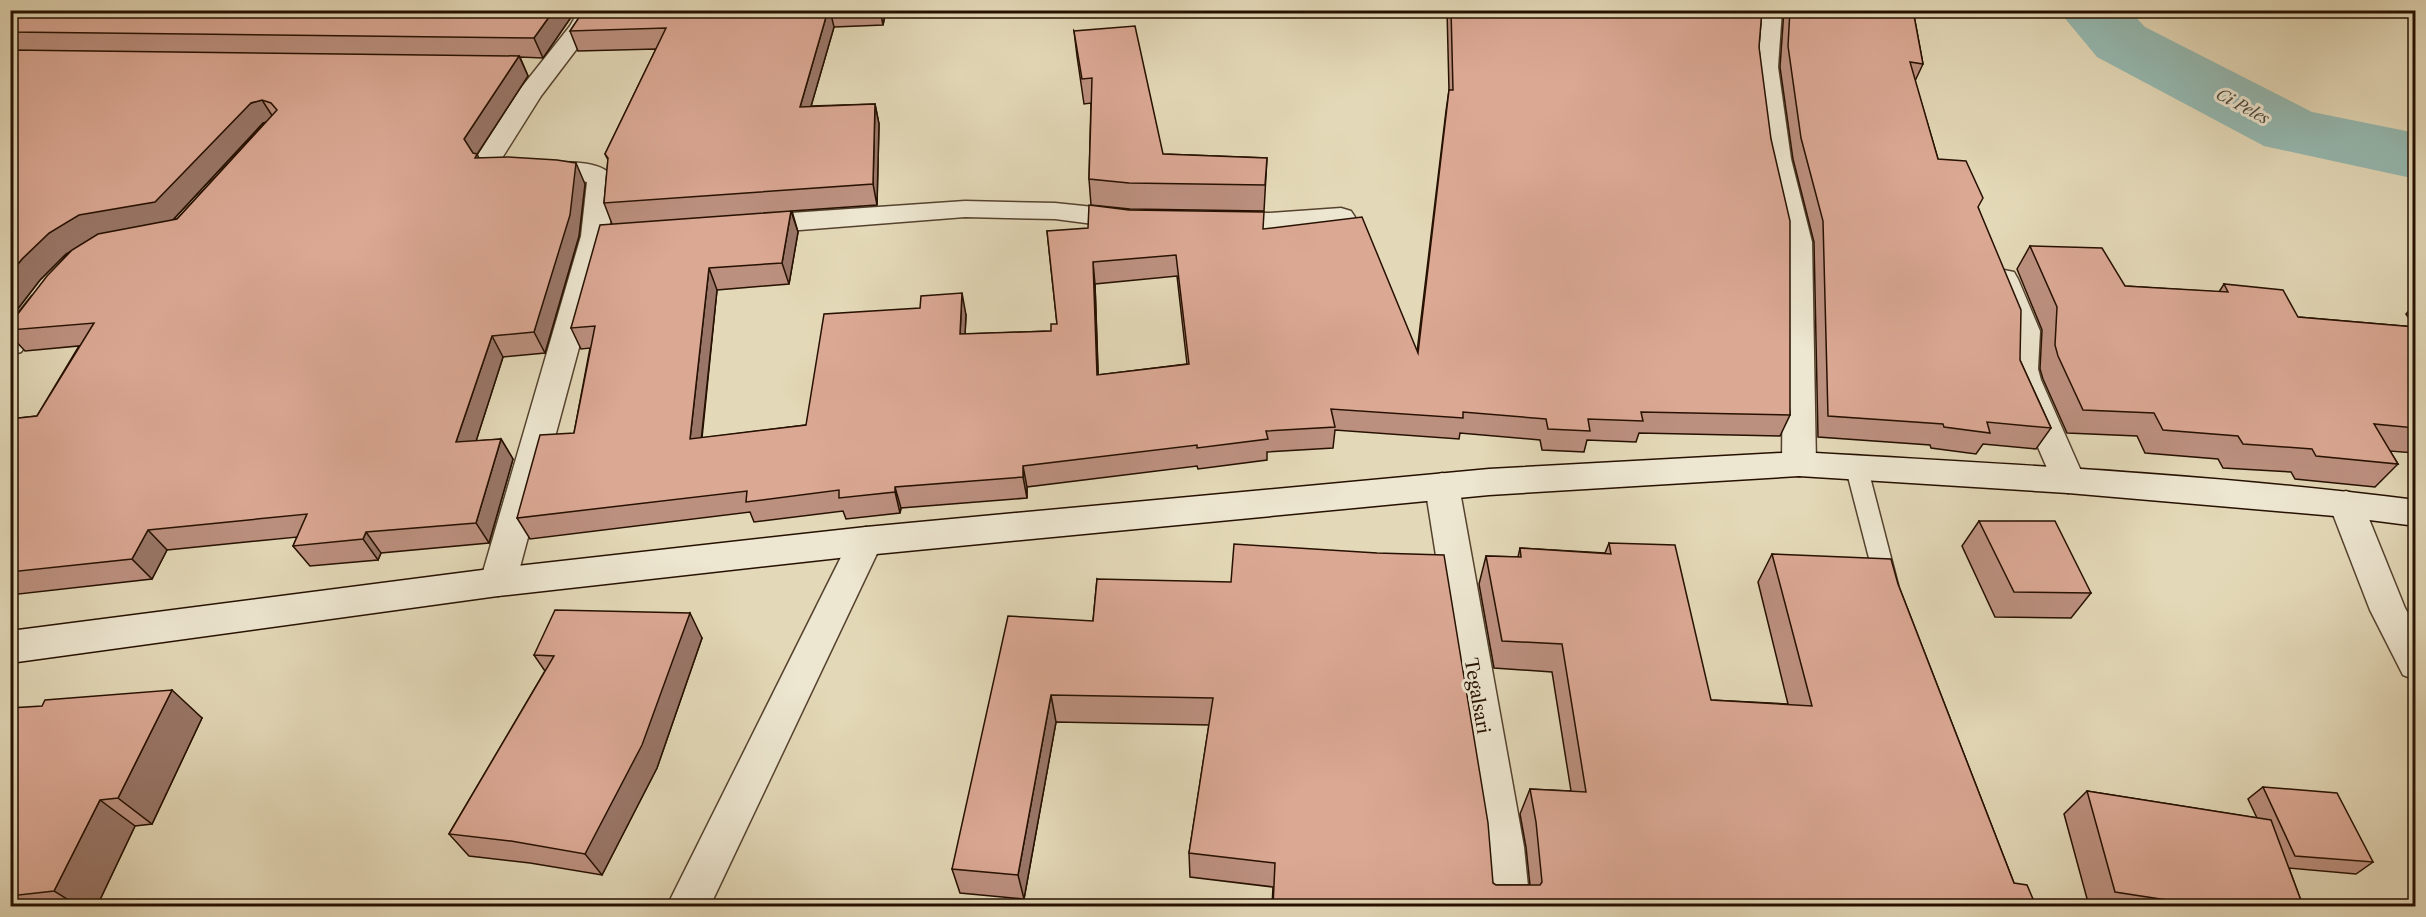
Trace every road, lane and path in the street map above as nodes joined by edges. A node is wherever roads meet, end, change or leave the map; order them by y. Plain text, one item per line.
1 (591, 10) edge
2 (1771, 10) edge
3 (1341, 217) edge
4 (1153, 220) edge
5 (1188, 221) edge
6 (719, 227) edge
7 (1994, 254) edge
8 (60, 282) edge
9 (10, 345) edge
10 (1799, 464) junction
11 (1857, 469) junction
12 (2068, 480) junction
13 (1442, 486) junction
14 (2346, 504) junction
15 (2415, 513) edge
16 (866, 541) junction
17 (498, 582) junction
18 (1894, 611) edge
19 (10, 647) edge
20 (2415, 664) edge
21 (688, 906) edge
22 (1509, 906) edge

1 - 17 street
2 - 10 street
3 - 5 street
4 - 6 street
7 - 12 street
8 - 9 street
10 - 11 street
10 - 13 street
11 - 12 street
11 - 18 lane
12 - 14 street
13 - 16 street
13 - 22 street, Tegalsari
14 - 15 street
14 - 20 street
16 - 17 street
16 - 21 street
17 - 19 street

